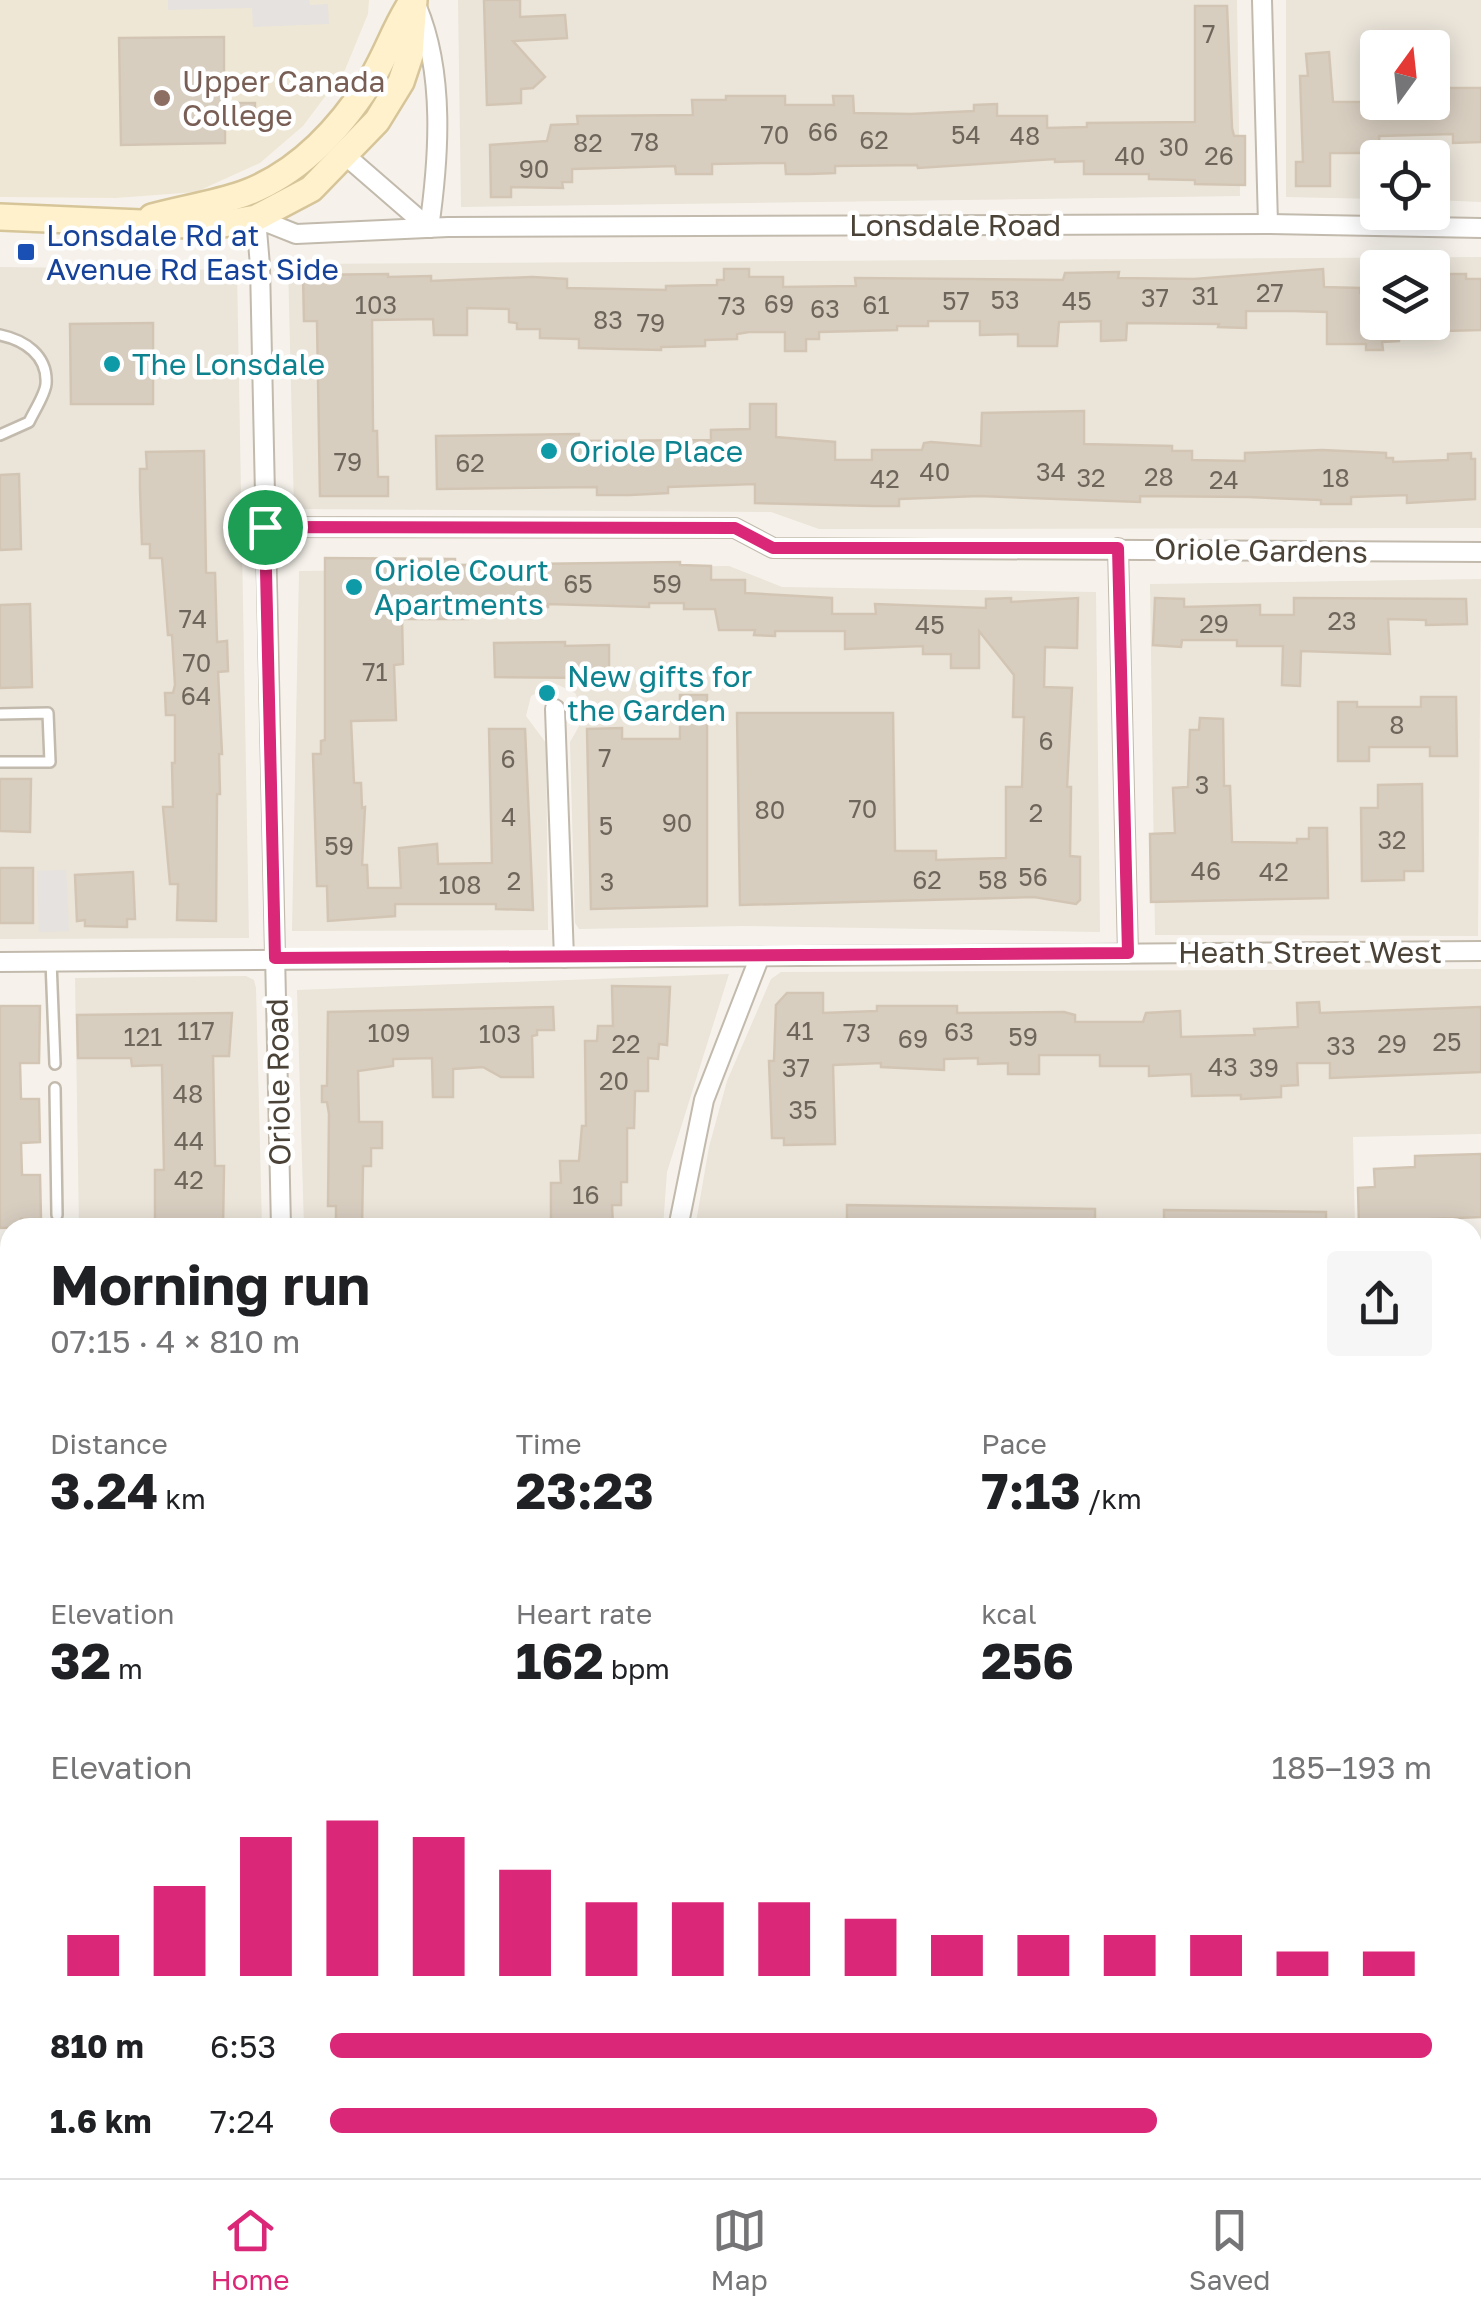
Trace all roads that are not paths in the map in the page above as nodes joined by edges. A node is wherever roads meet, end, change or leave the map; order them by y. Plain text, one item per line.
1 (413, 0) edge
2 (1262, 0) edge
3 (346, 156) junction
4 (294, 168) junction
5 (0, 217) edge
6 (256, 218) junction
7 (138, 222) junction
8 (1268, 224) junction
9 (430, 228) junction
10 (1481, 228) edge
11 (0, 335) edge
12 (0, 435) edge
13 (265, 527) junction
14 (1118, 548) junction
15 (1481, 552) edge
16 (555, 709) dead end
17 (0, 714) edge
18 (0, 762) edge
19 (1481, 951) edge
20 (1128, 953) junction
21 (760, 956) junction
22 (275, 958) junction
23 (564, 958) junction
24 (52, 961) junction
25 (0, 962) edge
26 (54, 1064) dead end
27 (55, 1088) dead end
28 (57, 1215) dead end
29 (281, 1218) edge
30 (680, 1218) edge

1 - 3 main road
1 - 4 main road
1 - 9 street
2 - 8 street
3 - 6 main road
3 - 9 street
4 - 6 main road
4 - 7 main road
5 - 7 main road
6 - 7 main road
6 - 9 street, Lonsdale Road
6 - 13 street, Oriole Road
8 - 9 street, Lonsdale Road
8 - 10 street, Lonsdale Road
11 - 12 lane
13 - 14 street, Oriole Gardens
13 - 22 street, Oriole Road
14 - 15 street, Oriole Gardens
14 - 20 street
16 - 23 street
17 - 18 lane
19 - 20 street, Heath Street West
20 - 21 street, Heath Street West
21 - 23 street, Heath Street West
21 - 30 street
22 - 23 street, Heath Street West
22 - 24 street, Heath Street West
22 - 29 street, Oriole Road
24 - 25 street, Heath Street West
24 - 26 lane
27 - 28 lane

